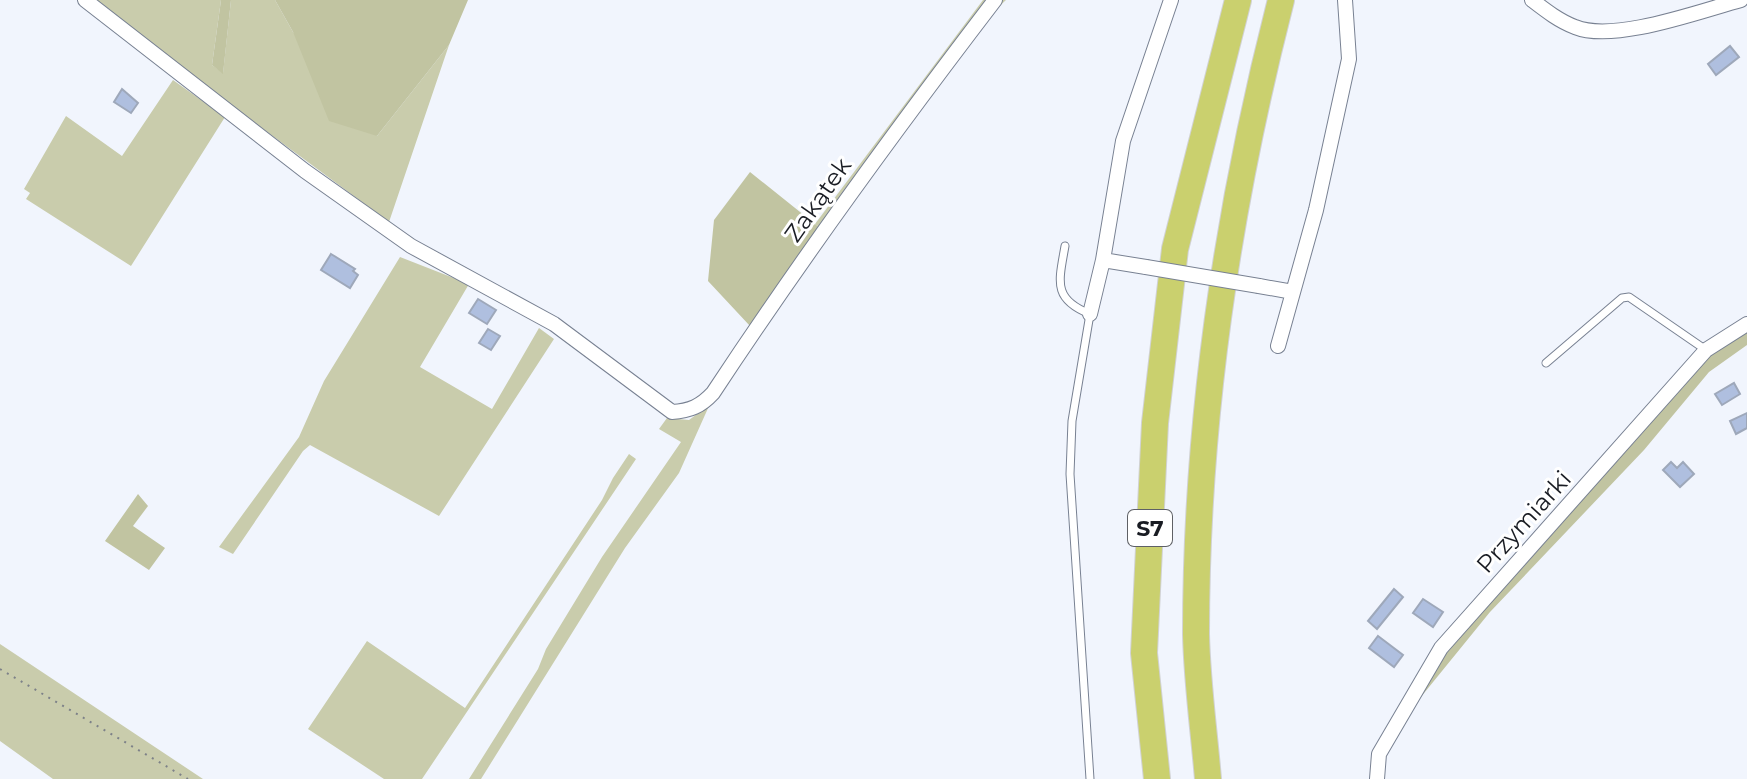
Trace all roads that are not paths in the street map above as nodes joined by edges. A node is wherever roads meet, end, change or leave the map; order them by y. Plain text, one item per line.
1 (85, 0) edge
2 (995, 0) edge
3 (1171, 0) edge
4 (1238, 0) edge
5 (1281, 0) edge
6 (1345, 0) edge
7 (1532, 0) edge
8 (1741, 0) edge
9 (1065, 246) dead end
10 (1103, 260) junction
11 (1293, 292) junction
12 (1090, 314) junction
13 (1747, 324) edge
14 (1278, 346) dead end
15 (1706, 350) junction
16 (1546, 363) dead end
17 (1090, 779) edge
18 (1157, 779) edge
19 (1208, 779) edge
20 (1377, 779) edge

1 - 2 street, Zakątek
3 - 10 street
4 - 18 highway, S7
5 - 19 highway, S7
6 - 11 street
7 - 8 street
9 - 12 lane
10 - 11 street, bridge
10 - 12 street
11 - 14 street
12 - 17 lane
13 - 15 street, Przymiarki
15 - 16 lane
15 - 20 street, Przymiarki

